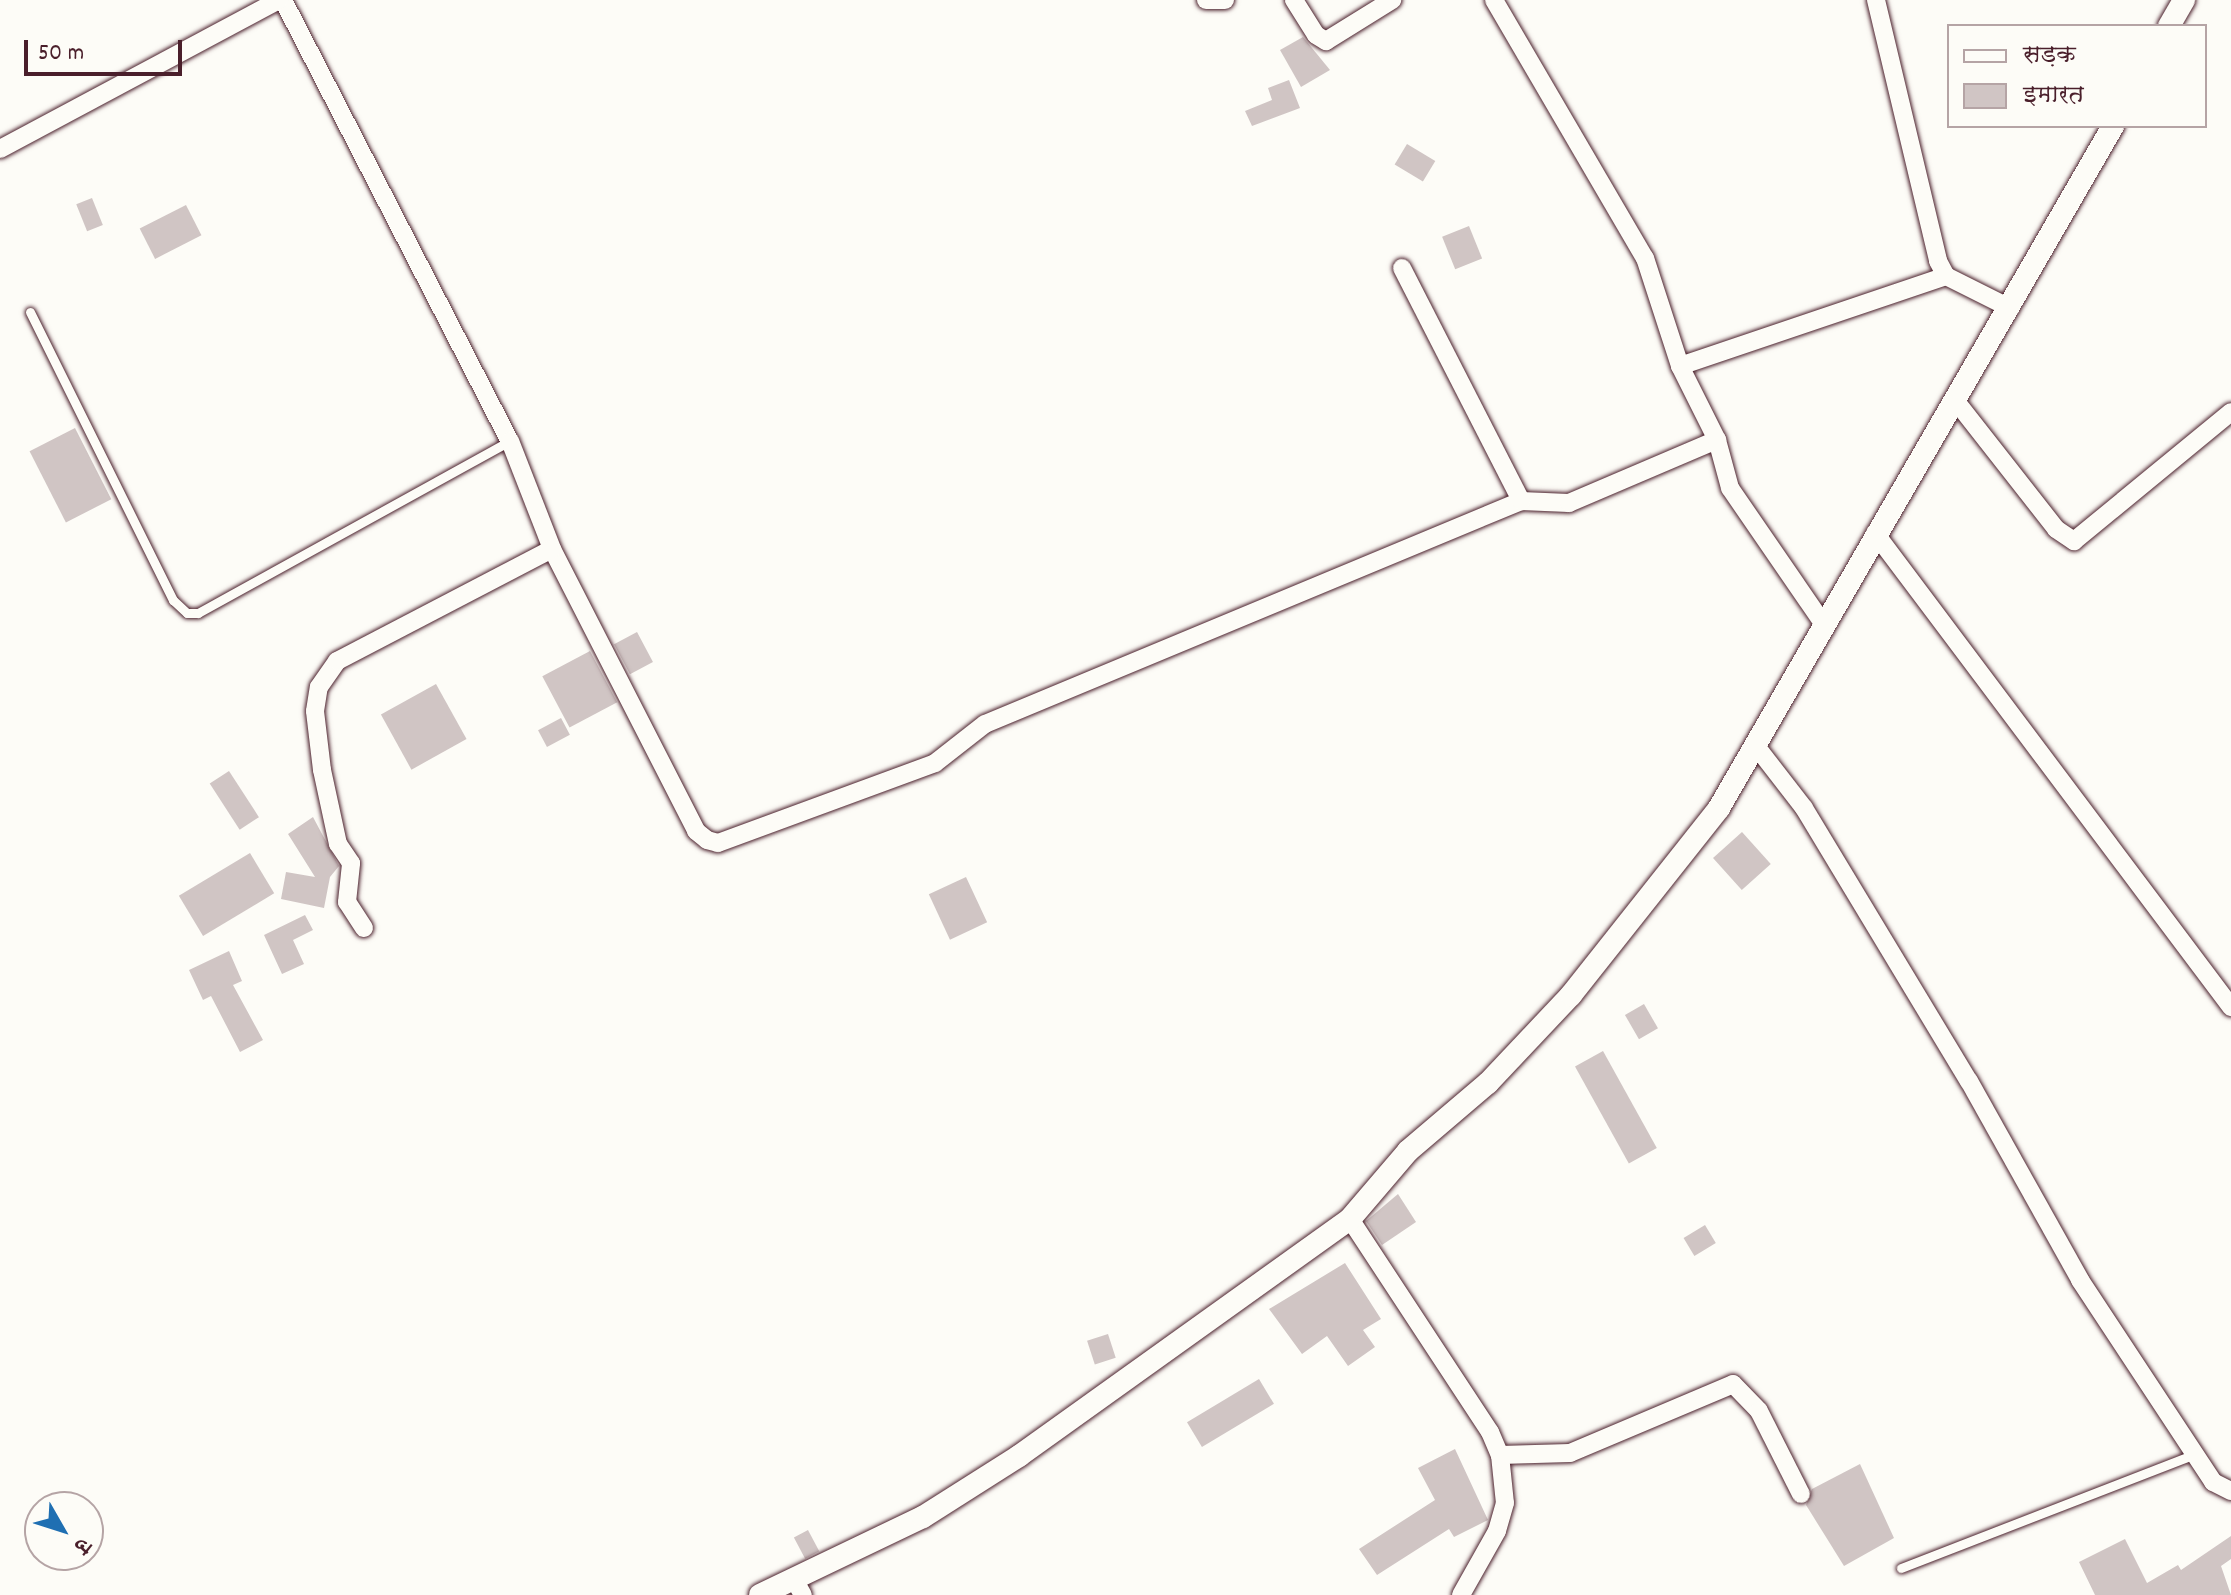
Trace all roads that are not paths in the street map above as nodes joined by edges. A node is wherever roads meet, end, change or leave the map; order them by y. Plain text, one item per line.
1 (281, 0) edge
2 (1206, 0) edge
3 (1225, 0) edge
4 (1294, 0) edge
5 (1392, 0) edge
6 (1494, 0) edge
7 (1876, 0) edge
8 (2184, 0) edge
9 (2170, 24) edge
10 (2112, 128) edge
11 (0, 149) edge
12 (1402, 268) dead end
13 (1946, 276) junction
14 (2010, 308) junction
15 (30, 312) dead end
16 (1680, 366) junction
17 (1955, 400) junction
18 (2231, 412) edge
19 (1717, 440) junction
20 (510, 441) junction
21 (1521, 501) junction
22 (1875, 533) junction
23 (552, 549) junction
24 (1822, 622) junction
25 (1756, 746) junction
26 (364, 928) dead end
27 (2231, 1007) edge
28 (1350, 1219) junction
29 (2195, 1454) junction
30 (1500, 1455) junction
31 (2231, 1491) edge
32 (1801, 1494) dead end
33 (1901, 1568) dead end
34 (798, 1587) edge
35 (760, 1595) edge
36 (1461, 1595) edge

1 - 11 street
1 - 20 street
2 - 3 street
4 - 5 street
6 - 16 street
7 - 13 street
8 - 9 street
10 - 14 street
12 - 21 street
13 - 14 street
13 - 16 street
14 - 17 street
15 - 20 lane
16 - 19 street
17 - 18 street
17 - 22 street
19 - 21 street
19 - 24 street
20 - 23 street
21 - 23 street
22 - 24 street
22 - 27 street
23 - 26 street
24 - 25 street
25 - 28 street
25 - 29 street
28 - 30 street
28 - 34 street
29 - 31 street
29 - 33 lane
30 - 32 street
30 - 36 street
34 - 35 street

